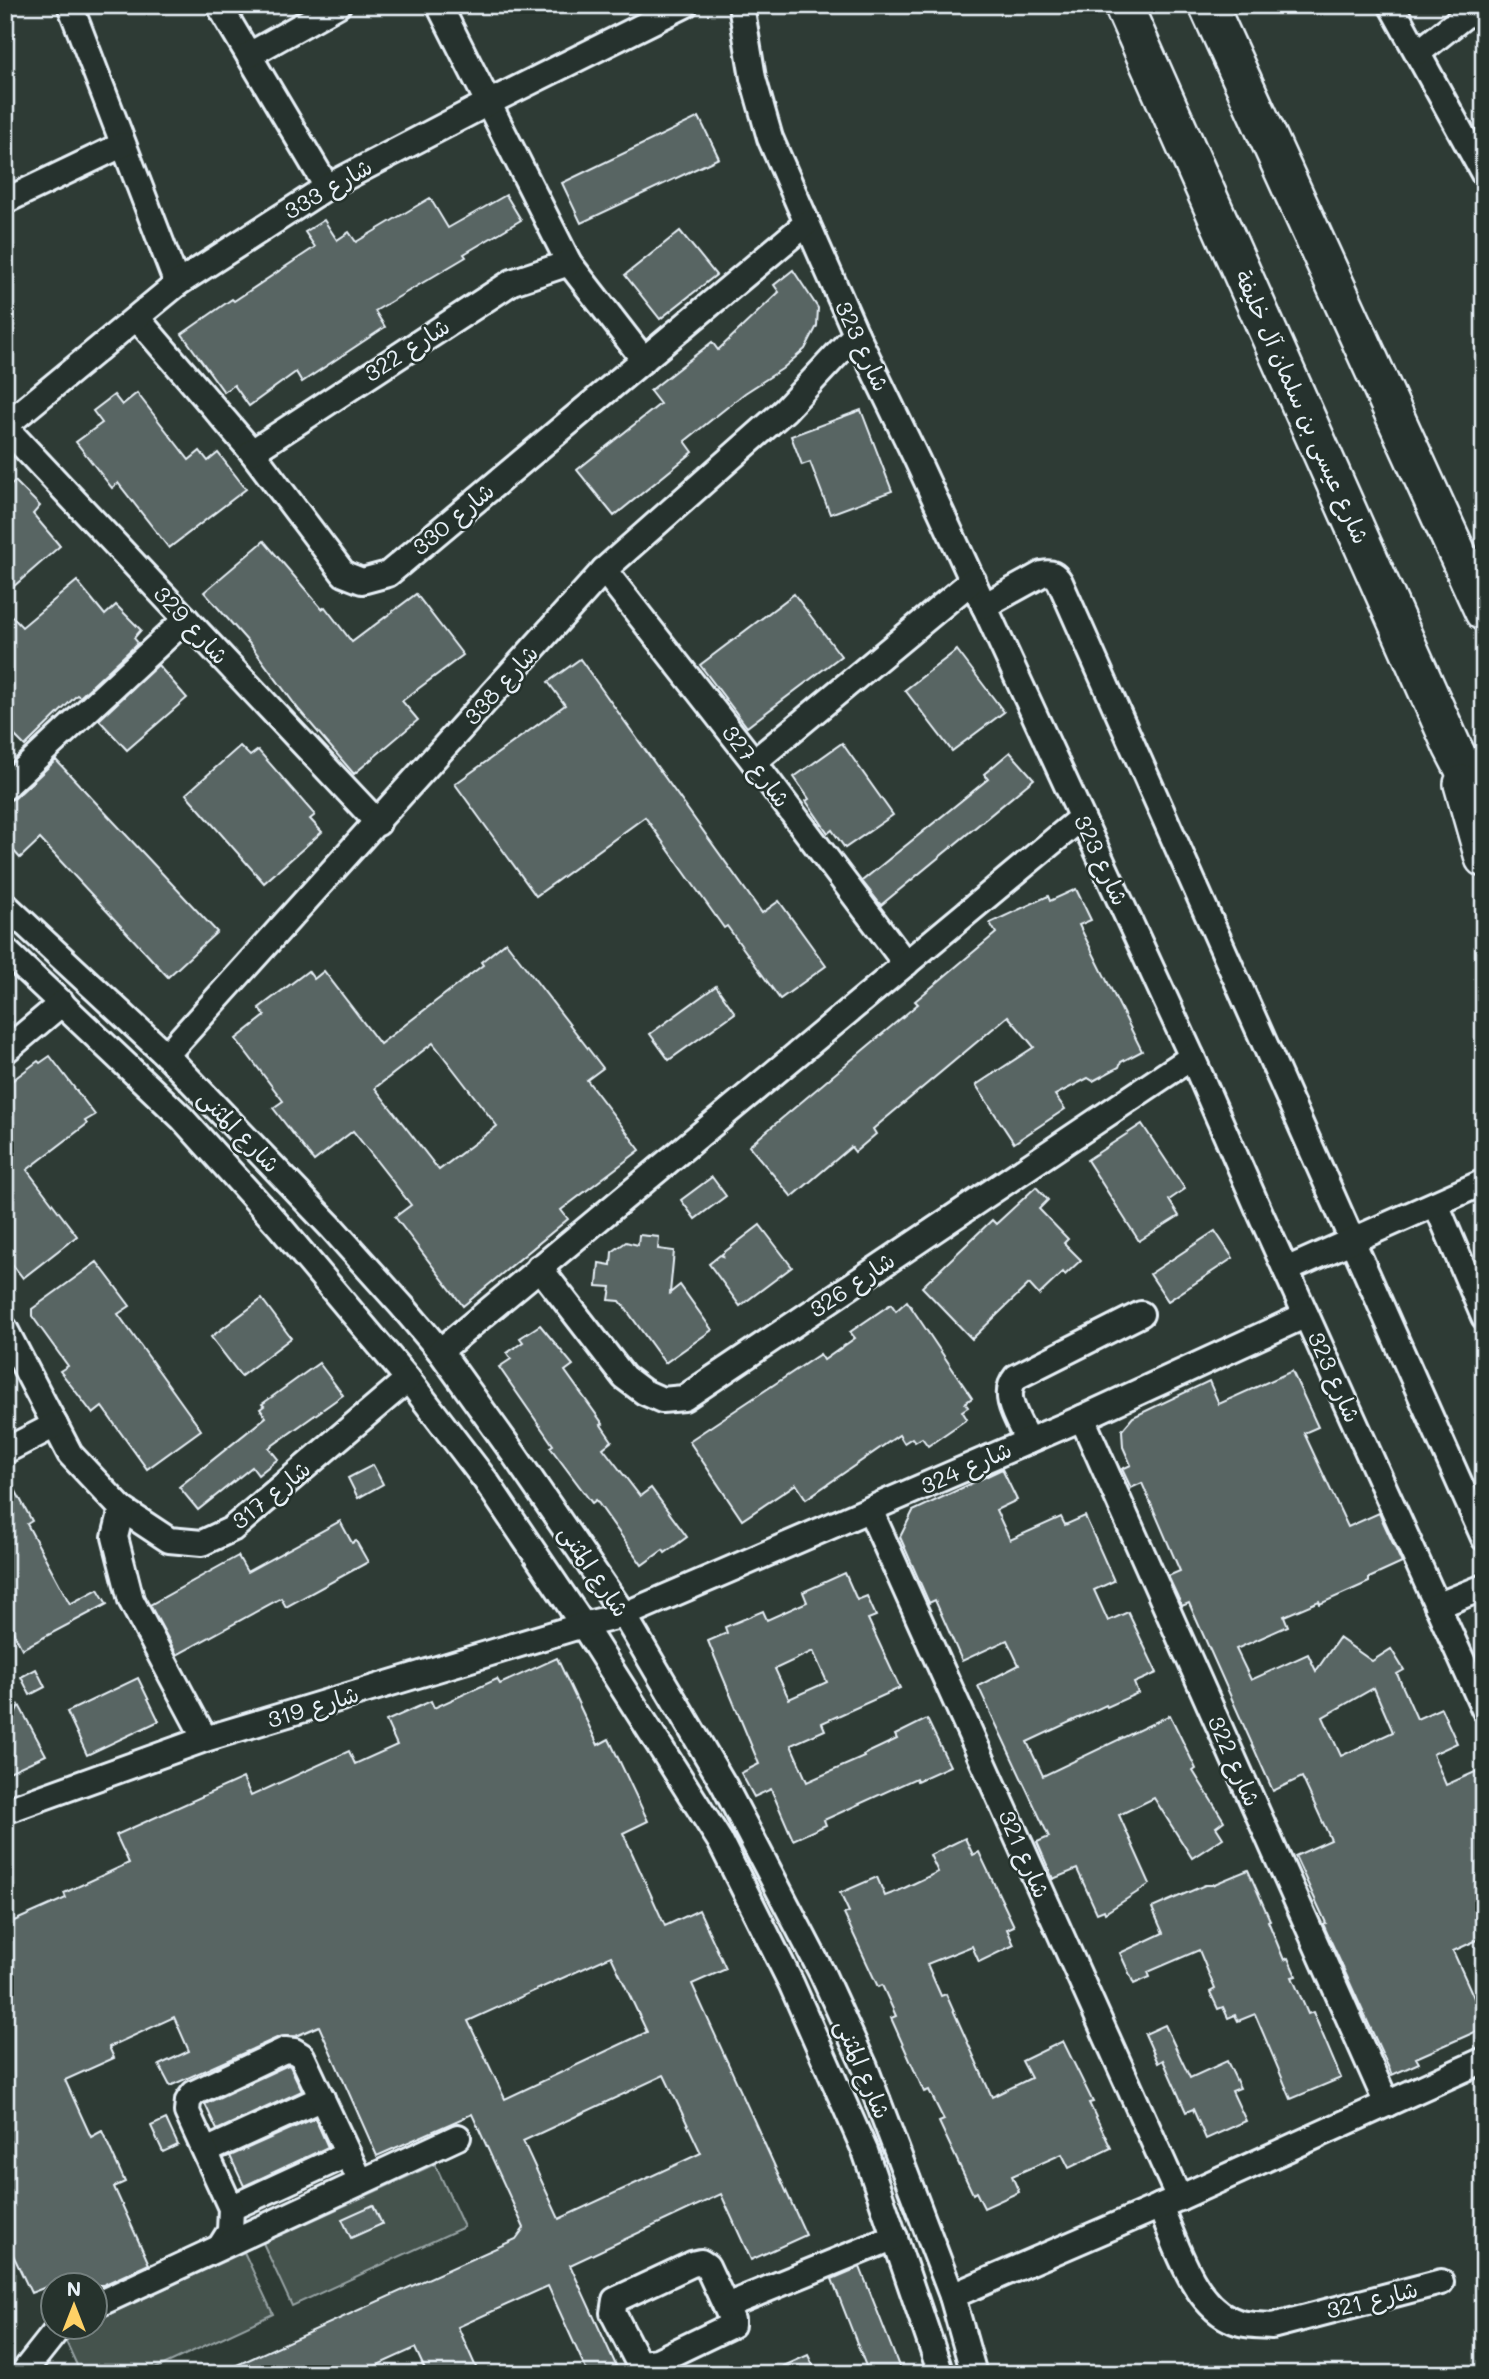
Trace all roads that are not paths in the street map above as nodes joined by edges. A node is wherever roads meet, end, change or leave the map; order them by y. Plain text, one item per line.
1 (70, 5) edge
2 (219, 5) edge
3 (338, 5) edge
4 (439, 5) edge
5 (685, 5) edge
6 (741, 5) edge
7 (1123, 5) edge
8 (1208, 5) edge
9 (1391, 5) edge
10 (1478, 5) edge
11 (1419, 52) junction
12 (249, 55) junction
13 (488, 103) junction
14 (122, 145) junction
15 (1484, 174) edge
16 (327, 187) junction
17 (5, 201) edge
18 (807, 223) junction
19 (569, 263) junction
20 (177, 284) junction
21 (137, 318) junction
22 (856, 334) junction
23 (644, 360) junction
24 (5, 426) edge
25 (252, 452) junction
26 (604, 570) junction
27 (973, 580) junction
28 (984, 606) junction
29 (1484, 612) edge
30 (186, 619) junction
31 (1452, 746) junction
32 (754, 762) junction
33 (5, 787) edge
34 (1484, 808) edge
35 (1081, 818) junction
36 (378, 822) junction
37 (1484, 858) edge
38 (5, 905) edge
39 (5, 950) edge
40 (906, 964) junction
41 (62, 1003) junction
42 (5, 1051) edge
43 (166, 1055) junction
44 (1192, 1057) junction
45 (1484, 1182) edge
46 (1436, 1204) junction
47 (1352, 1240) junction
48 (539, 1267) junction
49 (1286, 1270) junction
50 (1141, 1314) dead end
51 (1306, 1315) junction
52 (1484, 1317) edge
53 (5, 1329) edge
54 (440, 1351) junction
55 (408, 1379) junction
56 (1082, 1418) junction
57 (55, 1425) junction
58 (1028, 1441) junction
59 (5, 1451) edge
60 (122, 1509) junction
61 (870, 1510) junction
62 (1484, 1538) edge
63 (1484, 1587) edge
64 (1437, 1606) junction
65 (624, 1615) junction
66 (583, 1625) junction
67 (1484, 1709) edge
68 (205, 1740) junction
69 (5, 1811) edge
70 (1484, 2060) edge
71 (322, 2098) junction
72 (1387, 2104) junction
73 (458, 2137) dead end
74 (206, 2151) junction
75 (348, 2154) junction
76 (361, 2182) junction
77 (1169, 2202) junction
78 (231, 2208) junction
79 (895, 2237) junction
80 (220, 2247) junction
81 (1441, 2282) dead end
82 (952, 2296) junction
83 (108, 2299) edge
84 (726, 2306) junction
85 (49, 2340) edge
86 (22, 2374) edge
87 (941, 2374) edge
88 (974, 2374) edge

1 - 14 street
2 - 12 street
3 - 12 street
4 - 13 street
5 - 13 street, شارع 333
6 - 18 street, شارع 323
7 - 31 highway, شارع عيسى بن سلمان آل خليفة
8 - 29 highway
9 - 11 street
10 - 11 street
11 - 15 street
12 - 16 street
13 - 16 street, شارع 333
13 - 19 street
14 - 17 street
14 - 20 street
16 - 20 street, شارع 333
18 - 22 street, شارع 323
18 - 23 street, شارع 330
19 - 23 street
19 - 25 street, شارع 322
20 - 21 street, شارع 333
21 - 24 street, شارع 333
21 - 25 street, شارع 330
22 - 26 street, شارع 338
22 - 27 street, شارع 323
23 - 25 street, شارع 330
24 - 30 street, شارع 329
26 - 32 street, شارع 327
26 - 36 street, شارع 338
27 - 28 street, شارع 323
27 - 32 street
28 - 35 street, شارع 323
28 - 47 street
30 - 33 street
30 - 36 street, شارع 329
31 - 34 highway, شارع عيسى بن سلمان آل خليفة
31 - 37 highway
32 - 40 street, شارع 327
35 - 40 street
35 - 44 street, شارع 323
36 - 43 street, شارع 338
38 - 43 street, شارع المثنى
39 - 41 street, شارع المثنى
40 - 48 street
41 - 42 street
41 - 55 street, شارع المثنى
43 - 54 street, شارع المثنى
44 - 48 street, شارع 326
44 - 49 street, شارع 323
45 - 46 street
46 - 47 street
46 - 52 street
47 - 49 street
47 - 62 street
48 - 54 street
49 - 51 street, شارع 323
50 - 58 street
51 - 56 street, شارع 324
51 - 64 street, شارع 323
53 - 57 street, شارع 317
54 - 65 street, شارع المثنى
55 - 60 street, شارع 317
55 - 66 street, شارع المثنى
56 - 58 street, شارع 324
56 - 72 street, شارع 322
57 - 59 street
57 - 60 street, شارع 317
58 - 61 street, شارع 324
60 - 68 street
61 - 65 street, شارع 324
61 - 77 street, شارع 321
63 - 64 street
64 - 67 street, شارع 323
65 - 66 street, شارع 319
65 - 82 street, شارع المثنى
66 - 68 street, شارع 319
66 - 79 street, شارع المثنى
68 - 69 street, شارع 319
70 - 72 street
71 - 74 street
71 - 74 street
71 - 75 street
72 - 77 street
73 - 76 street
74 - 78 street
75 - 76 street
75 - 78 street
76 - 80 street
77 - 81 street, شارع 321
77 - 82 street
78 - 80 street
79 - 84 street
79 - 87 street, شارع المثنى
80 - 83 street
82 - 88 street, شارع المثنى
84 - 84 street
85 - 86 street

